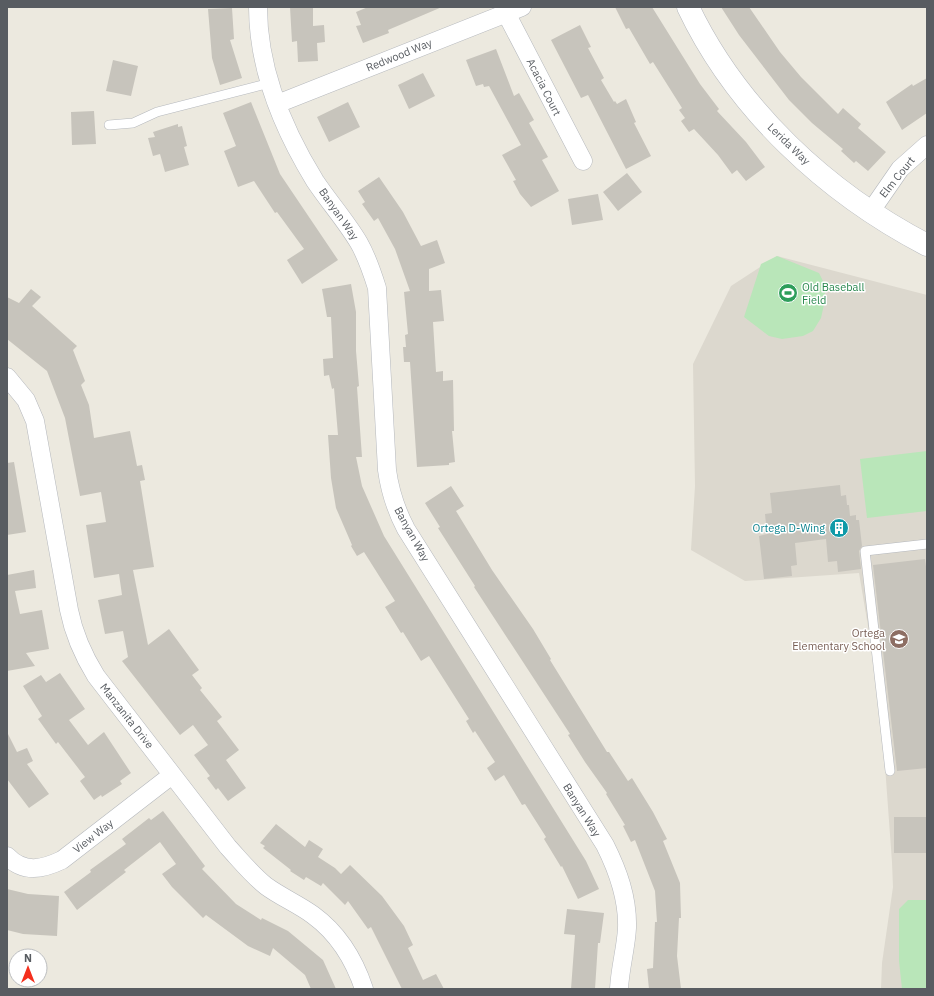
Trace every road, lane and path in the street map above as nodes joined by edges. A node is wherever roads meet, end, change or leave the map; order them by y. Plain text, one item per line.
1 (258, 7) edge
2 (688, 7) edge
3 (514, 10) edge
4 (270, 83) junction
5 (277, 104) junction
6 (109, 126) dead end
7 (927, 145) edge
8 (583, 161) dead end
9 (871, 211) junction
10 (927, 245) edge
11 (7, 377) edge
12 (927, 544) edge
13 (890, 771) dead end
14 (172, 776) junction
15 (7, 856) edge
16 (364, 989) edge
17 (619, 989) edge

1 - 4 street, Banyan Way
2 - 9 street, Lerida Way
3 - 5 street, Redwood Way
3 - 8 street, Acacia Court
4 - 5 street, Banyan Way
4 - 6 lane
5 - 17 street, Banyan Way
7 - 9 street, Elm Court
9 - 10 street, Lerida Way
11 - 14 street, Manzanita Drive
12 - 13 lane
14 - 15 street, View Way
14 - 16 street, Manzanita Drive

